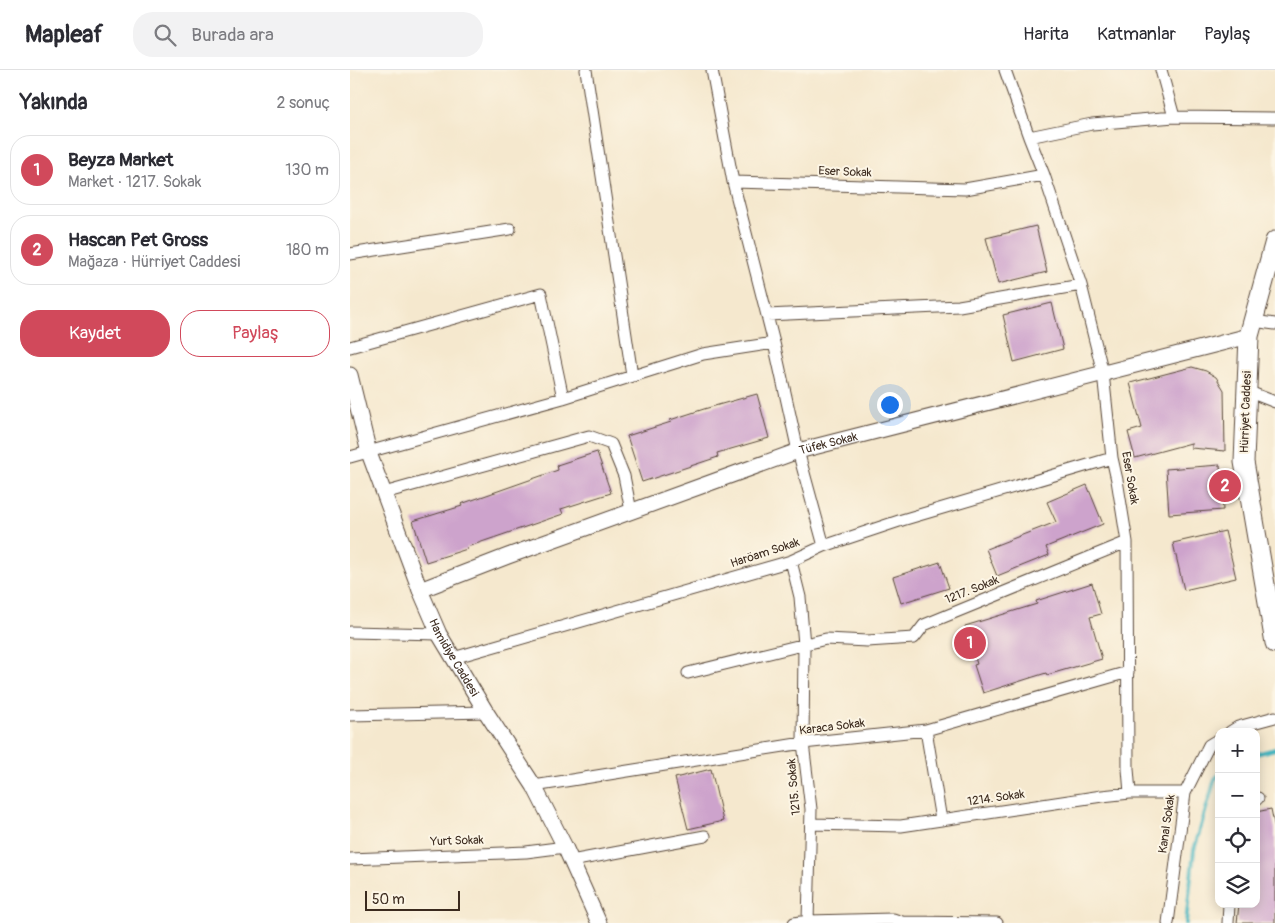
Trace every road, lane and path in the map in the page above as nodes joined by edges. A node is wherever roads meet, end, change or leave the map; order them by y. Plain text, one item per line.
1 (586, 70) edge
2 (712, 70) edge
3 (1005, 70) edge
4 (1161, 70) edge
5 (1174, 117) junction
6 (1275, 118) edge
7 (1029, 137) junction
8 (1044, 176) junction
9 (733, 182) junction
10 (510, 229) dead end
11 (1275, 241) edge
12 (350, 254) edge
13 (1081, 284) junction
14 (767, 315) junction
15 (1275, 324) edge
16 (1251, 328) junction
17 (774, 343) junction
18 (350, 347) edge
19 (1103, 374) junction
20 (350, 375) edge
21 (632, 375) junction
22 (1247, 391) junction
23 (563, 398) junction
24 (1275, 402) edge
25 (798, 451) junction
26 (369, 452) junction
27 (350, 457) edge
28 (1112, 458) junction
29 (384, 493) junction
30 (631, 511) junction
31 (1127, 542) junction
32 (824, 546) junction
33 (791, 561) junction
34 (420, 590) junction
35 (350, 632) edge
36 (439, 634) junction
37 (1275, 643) edge
38 (804, 645) junction
39 (453, 658) junction
40 (1128, 672) junction
41 (688, 674) dead end
42 (486, 712) junction
43 (350, 715) edge
44 (1275, 717) edge
45 (1236, 728) edge
46 (926, 730) junction
47 (1215, 741) edge
48 (804, 743) junction
49 (534, 786) junction
50 (1130, 793) junction
51 (1185, 793) junction
52 (942, 820) junction
53 (811, 824) junction
54 (705, 836) dead end
55 (565, 847) junction
56 (350, 858) edge
57 (571, 861) junction
58 (1229, 908) edge
59 (808, 921) junction
60 (902, 922) edge
61 (599, 923) edge
62 (794, 923) edge
63 (997, 923) edge
64 (1168, 923) edge
65 (1228, 923) edge

1 - 21 street
2 - 9 street
3 - 7 street, Eser Sokak
4 - 5 street
5 - 6 street
5 - 7 street
7 - 8 street, Eser Sokak
8 - 9 street, Eser Sokak
8 - 13 street, Eser Sokak
9 - 14 street
10 - 12 street
11 - 16 main road, Hürriyet Caddesi
13 - 14 street
13 - 19 street, Eser Sokak
14 - 17 street
15 - 16 street
16 - 19 street, Tüfek Sokak
16 - 22 main road, Hürriyet Caddesi
17 - 21 street
17 - 25 street
18 - 23 street
19 - 25 street, Tüfek Sokak
19 - 28 street, Eser Sokak
20 - 26 street, Hamidiye Caddesi
21 - 23 street
22 - 24 street
22 - 37 main road, Hürriyet Caddesi
23 - 26 street
25 - 30 street, Tüfek Sokak
25 - 32 street
26 - 27 street
26 - 29 street, Hamidiye Caddesi
28 - 31 street, Eser Sokak
28 - 32 street, Haröam Sokak
29 - 30 street
29 - 34 street, Hamidiye Caddesi
30 - 34 street, Tüfek Sokak
31 - 38 street, 1217. Sokak
31 - 40 street, Eser Sokak
32 - 33 street, Haröam Sokak
33 - 38 street, 1215. Sokak
33 - 39 street, Haröam Sokak
34 - 36 street, Hamidiye Caddesi
35 - 36 street
36 - 39 street, Hamidiye Caddesi
38 - 41 street
38 - 48 street, 1215. Sokak
39 - 42 street, Hamidiye Caddesi
40 - 46 street, Karaca Sokak
40 - 50 street, Eser Sokak
42 - 43 street
42 - 49 street, Hamidiye Caddesi
44 - 45 street
46 - 48 street, Karaca Sokak
46 - 52 street
47 - 51 street, Kanal Sokak
48 - 49 street, Karaca Sokak
48 - 53 street, 1215. Sokak
49 - 55 street, Hamidiye Caddesi
50 - 51 street, 1214. Sokak
50 - 52 street, 1214. Sokak
51 - 64 street, Kanal Sokak
52 - 53 street, 1214. Sokak
53 - 59 street, 1215. Sokak
54 - 57 street
55 - 56 street, Yurt Sokak
55 - 57 street, Hamidiye Caddesi
57 - 61 street, Hamidiye Caddesi
58 - 65 street
59 - 60 street
59 - 62 street
60 - 63 street

